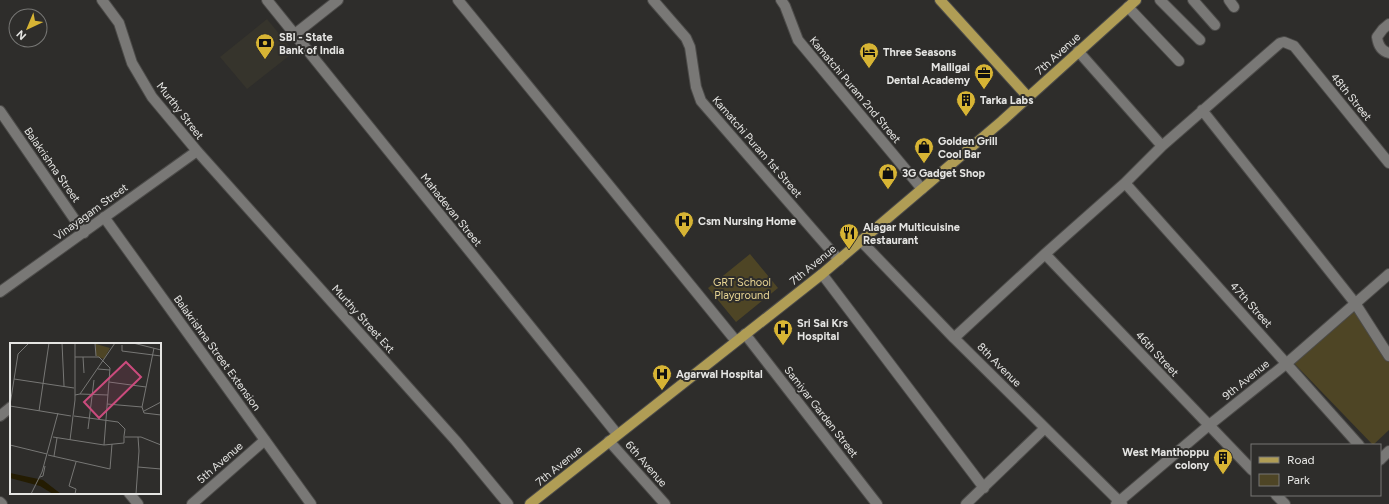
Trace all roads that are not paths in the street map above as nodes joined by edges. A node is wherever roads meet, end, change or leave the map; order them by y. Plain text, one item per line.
1 (102, 0) edge
2 (267, 0) edge
3 (338, 0) edge
4 (458, 0) edge
5 (653, 0) edge
6 (781, 0) edge
7 (940, 0) edge
8 (1136, 0) edge
9 (1160, 0) edge
10 (1193, 0) edge
11 (1128, 7) junction
12 (1389, 24) edge
13 (1215, 25) dead end
14 (294, 34) junction
15 (1200, 40) dead end
16 (1078, 51) junction
17 (1389, 53) edge
18 (1179, 61) dead end
19 (1028, 97) junction
20 (1202, 110) junction
21 (0, 111) edge
22 (1162, 146) junction
23 (197, 151) junction
24 (1389, 163) edge
25 (1125, 183) junction
26 (922, 189) junction
27 (104, 217) junction
28 (84, 233) junction
29 (861, 241) junction
30 (1045, 254) junction
31 (839, 260) junction
32 (822, 274) junction
33 (1389, 274) edge
34 (0, 292) edge
35 (1355, 303) junction
36 (745, 334) junction
37 (954, 338) junction
38 (736, 341) junction
39 (1389, 356) edge
40 (1287, 363) junction
41 (10, 408) edge
42 (0, 416) edge
43 (1208, 426) junction
44 (1045, 428) junction
45 (613, 438) junction
46 (264, 440) junction
47 (1358, 444) edge
48 (1389, 451) edge
49 (1381, 459) edge
50 (1251, 469) edge
51 (984, 488) junction
52 (130, 494) edge
53 (1277, 496) edge
54 (1119, 503) edge
55 (138, 504) edge
56 (192, 504) edge
57 (311, 504) edge
58 (508, 504) edge
59 (530, 504) edge
60 (665, 504) edge
61 (877, 504) edge
62 (966, 504) edge
63 (1285, 504) edge

1 - 23 street, Murthy Street
2 - 14 street, Mahadevan Street
3 - 14 street
4 - 38 street
5 - 31 street, Kamatchi Puram 1st Street
6 - 26 street, Kamatchi Puram 2nd Street
7 - 19 main road
8 - 11 main road, 7th Avenue
9 - 15 street
10 - 13 street
11 - 16 main road, 7th Avenue
11 - 18 street
12 - 17 street
14 - 45 street, Mahadevan Street
16 - 19 main road, 7th Avenue
16 - 22 street
19 - 26 main road, 7th Avenue
20 - 22 street
20 - 24 street, 48th Street
20 - 35 street
21 - 28 street, Balakrishna Street
22 - 25 street
23 - 27 street, Vinayagam Street
23 - 58 street, Murthy Street Ext
25 - 30 street
25 - 40 street, 47th Street
26 - 29 main road, 7th Avenue
27 - 28 street, Vinayagam Street
27 - 46 street, Balakrishna Street Extension
28 - 34 street, Vinayagam Street
29 - 31 main road, 7th Avenue
29 - 37 street, 8th Avenue
30 - 37 street
30 - 43 street, 46th Street
31 - 32 main road, 7th Avenue
32 - 36 main road, 7th Avenue
32 - 51 street
33 - 35 street, 9th Avenue
35 - 39 street
35 - 40 street, 9th Avenue
36 - 38 main road, 7th Avenue
36 - 61 street, Samiyar Garden Street
37 - 44 street, 8th Avenue
38 - 45 main road, 7th Avenue
40 - 43 street, 9th Avenue
40 - 47 street, 47th Street
41 - 42 street
43 - 50 street, 46th Street
43 - 54 street, 9th Avenue
44 - 51 street
44 - 54 street, 8th Avenue
45 - 59 main road, 7th Avenue
45 - 60 street, 6th Avenue
46 - 56 street, 5th Avenue
46 - 57 street, Balakrishna Street Extension
48 - 49 street
51 - 62 street
52 - 55 street
53 - 63 street

